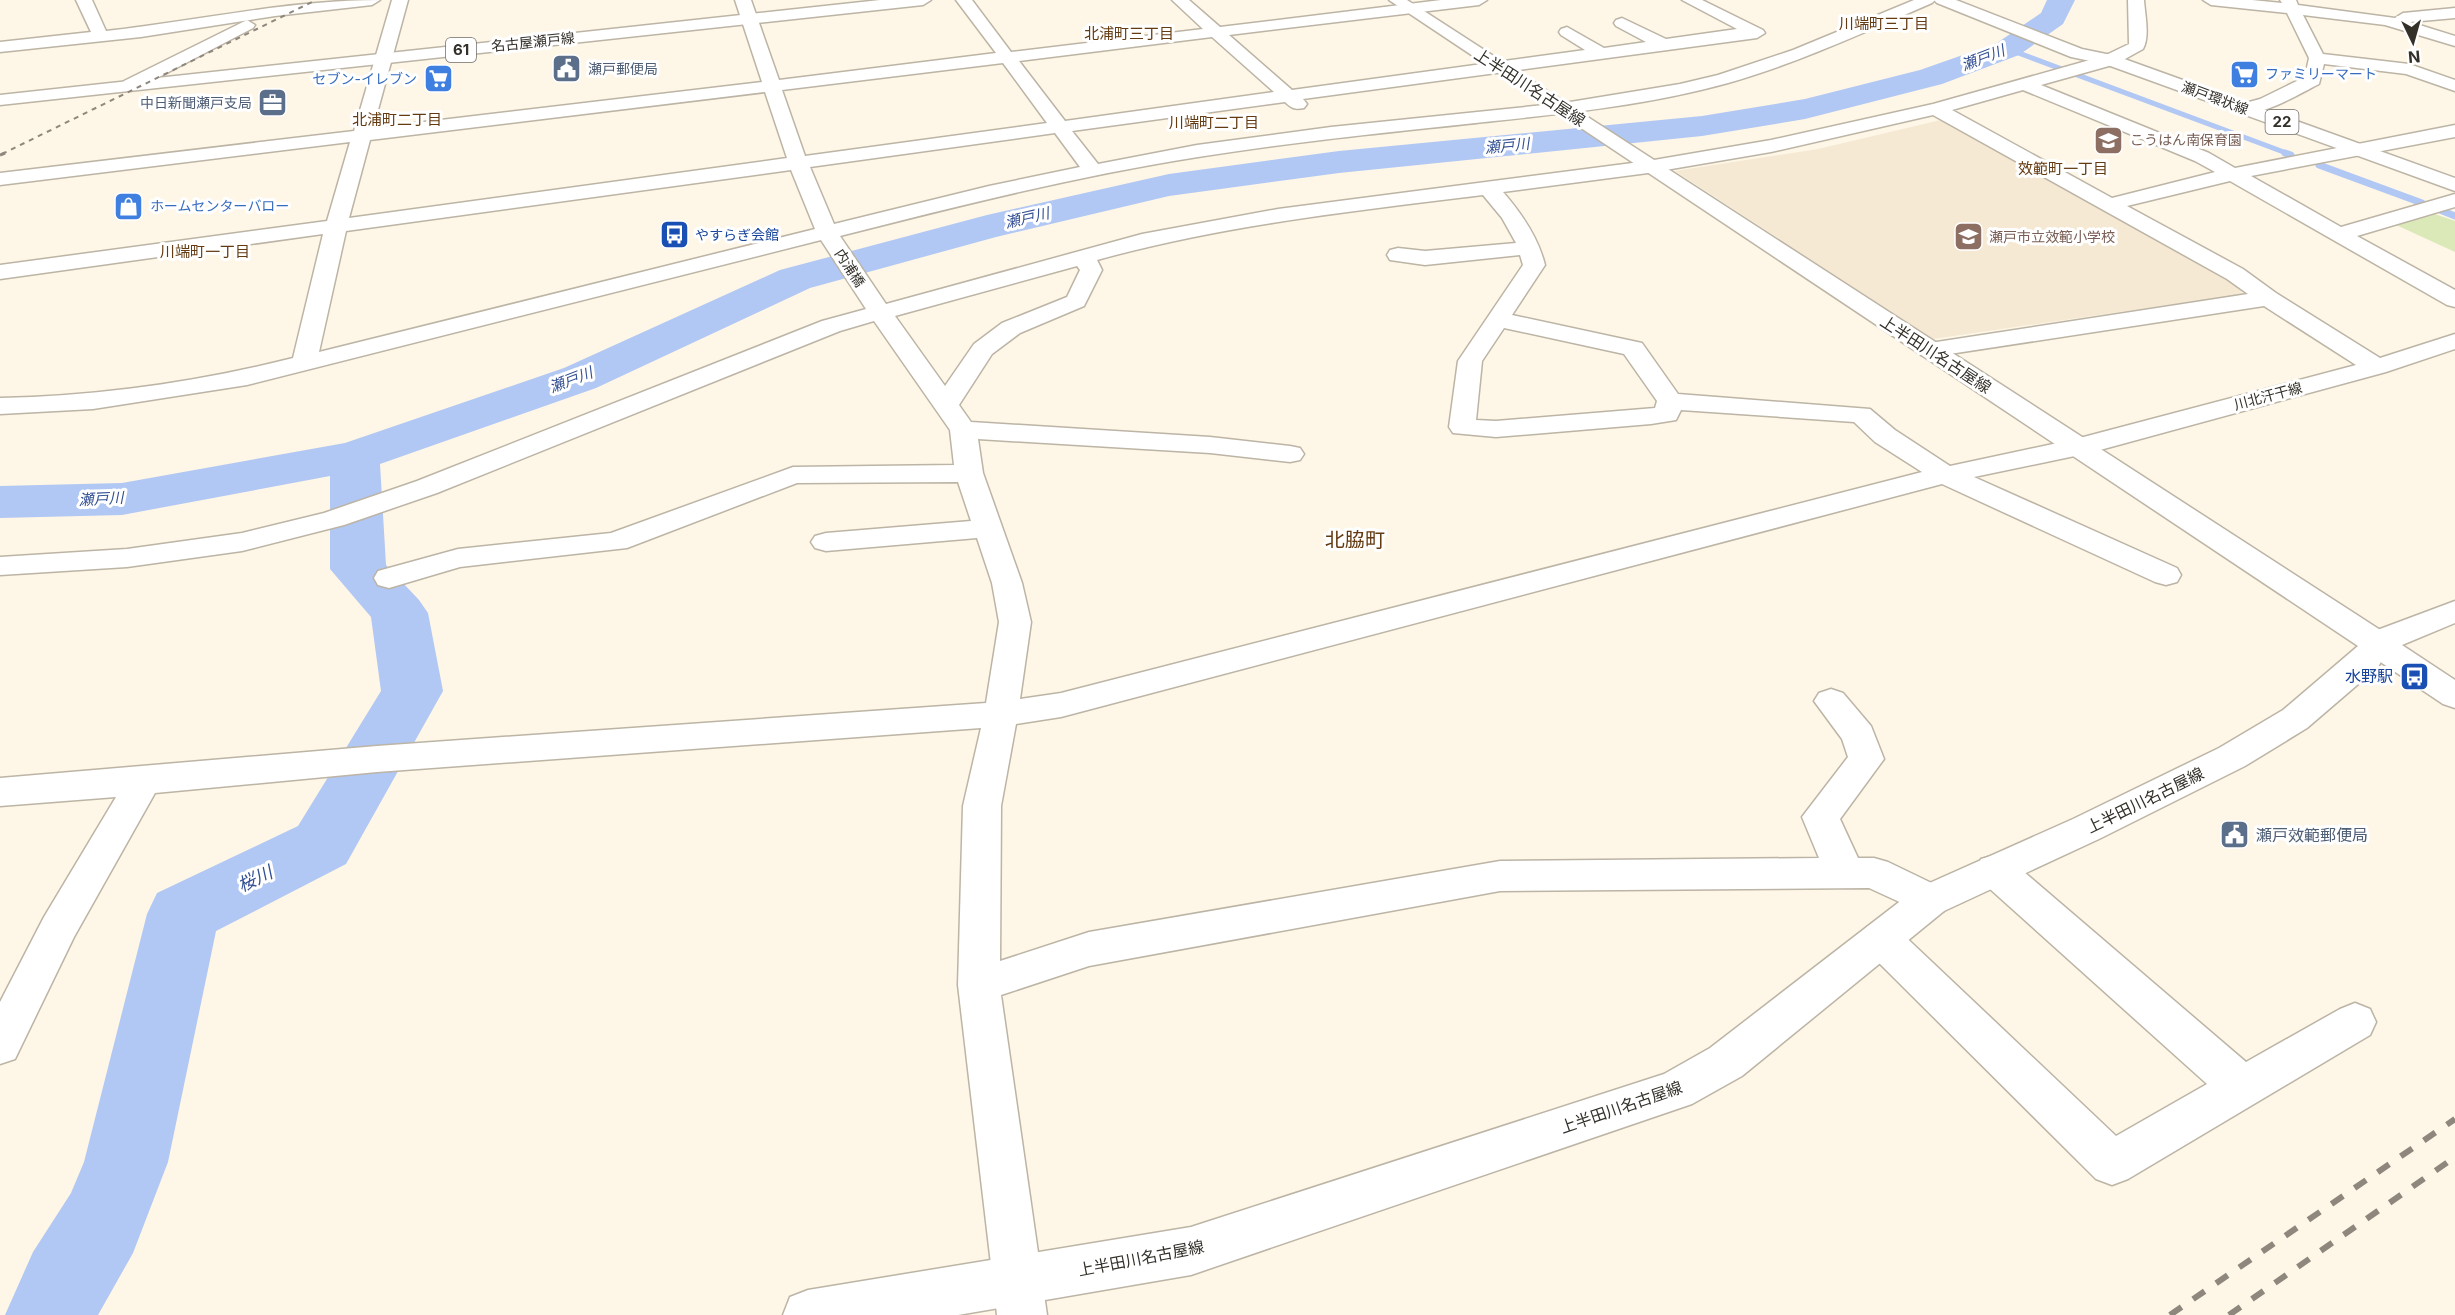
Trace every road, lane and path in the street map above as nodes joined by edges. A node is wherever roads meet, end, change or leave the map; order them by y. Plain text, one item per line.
1 (84, 0) edge
2 (296, 0) edge
3 (372, 0) edge
4 (400, 0) edge
5 (743, 0) edge
6 (923, 0) edge
7 (964, 0) edge
8 (1180, 0) edge
9 (1479, 0) edge
10 (1690, 0) edge
11 (1927, 0) edge
12 (1942, 0) edge
13 (1963, 0) edge
14 (2136, 0) edge
15 (2211, 0) edge
16 (1404, 4) edge
17 (2289, 4) edge
18 (274, 11) junction
19 (2455, 13) edge
20 (749, 19) junction
21 (2387, 20) junction
22 (1622, 23) dead end
23 (1216, 31) junction
24 (1568, 32) dead end
25 (1754, 32) junction
26 (100, 37) junction
27 (2455, 41) edge
28 (1663, 44) junction
29 (6, 46) edge
30 (1601, 53) junction
31 (1799, 54) junction
32 (1006, 57) junction
33 (2317, 58) junction
34 (383, 59) junction
35 (0, 60) edge
36 (2110, 60) junction
37 (1500, 66) junction
38 (2023, 84) junction
39 (130, 85) junction
40 (772, 86) junction
41 (2455, 86) edge
42 (1287, 95) junction
43 (0, 100) edge
44 (1564, 108) junction
45 (1936, 109) junction
46 (2244, 109) junction
47 (1058, 127) junction
48 (2455, 131) edge
49 (1331, 133) junction
50 (363, 136) junction
51 (2358, 149) junction
52 (798, 163) junction
53 (1648, 167) junction
54 (1093, 171) junction
55 (2233, 174) junction
56 (0, 179) edge
57 (2455, 185) edge
58 (1487, 187) junction
59 (2455, 200) edge
60 (2111, 204) junction
61 (336, 226) junction
62 (2340, 234) junction
63 (830, 238) junction
64 (1530, 248) junction
65 (1398, 255) dead end
66 (1084, 257) junction
67 (0, 272) edge
68 (2268, 298) junction
69 (2455, 300) edge
70 (874, 304) junction
71 (1497, 319) junction
72 (2455, 341) edge
73 (1930, 351) junction
74 (304, 364) junction
75 (2377, 367) junction
76 (1671, 401) junction
77 (0, 406) edge
78 (954, 418) junction
79 (2079, 447) junction
80 (1290, 454) dead end
81 (969, 473) junction
82 (1945, 475) junction
83 (988, 528) junction
84 (826, 542) dead end
85 (2, 568) edge
86 (2166, 575) dead end
87 (389, 578) dead end
88 (2455, 611) edge
89 (2376, 643) junction
90 (2455, 696) edge
91 (1831, 701) dead end
92 (1001, 714) junction
93 (144, 781) junction
94 (0, 792) edge
95 (1995, 870) junction
96 (1844, 871) junction
97 (1930, 900) junction
98 (1881, 939) junction
99 (979, 985) junction
100 (2355, 1022) dead end
101 (0, 1045) edge
102 (2241, 1086) junction
103 (1019, 1298) edge
104 (808, 1315) edge

1 - 26 street
2 - 18 street
3 - 18 street
4 - 34 street
5 - 20 street, 内浦橋
6 - 20 street, 名古屋瀬戸線 / 61
7 - 32 street
8 - 23 street
9 - 16 street
10 - 25 street
11 - 31 street
12 - 36 street, 瀬戸環状線 / 22
13 - 36 street, 瀬戸環状線 / 22
14 - 36 street
15 - 17 street
16 - 23 street
16 - 37 street, 上半田川名古屋線
17 - 21 street
17 - 33 street
18 - 26 street
18 - 39 street
19 - 21 street
20 - 34 street, 名古屋瀬戸線 / 61
20 - 40 street, 内浦橋
21 - 27 street
22 - 28 street
23 - 32 street
23 - 42 street
24 - 30 street
25 - 28 street
25 - 31 street
26 - 29 street
28 - 30 street
29 - 35 street
30 - 37 street
31 - 44 street
32 - 40 street
32 - 47 street
33 - 41 street
33 - 46 street
34 - 39 street, 名古屋瀬戸線 / 61
34 - 50 street
36 - 38 street
36 - 46 street, 瀬戸環状線 / 22
37 - 42 street
37 - 44 street, 上半田川名古屋線
38 - 45 street
38 - 55 street
39 - 43 street, 名古屋瀬戸線 / 61
40 - 50 street
40 - 52 street, 内浦橋
42 - 47 street
42 - 49 street
44 - 49 street
44 - 53 street, 上半田川名古屋線
45 - 53 street
45 - 60 street
46 - 51 street, 瀬戸環状線 / 22
47 - 52 street
47 - 54 street
48 - 51 street
49 - 54 street
50 - 56 street
50 - 61 street
51 - 55 street
51 - 57 street, 瀬戸環状線 / 22
52 - 61 street
52 - 63 street, 内浦橋
53 - 58 street
53 - 73 street, 上半田川名古屋線
54 - 63 street
55 - 60 street
55 - 62 street
58 - 64 street
58 - 66 street
59 - 62 street
60 - 68 street
61 - 67 street
61 - 74 street
62 - 69 street
63 - 70 street, 内浦橋
63 - 74 street
64 - 65 street
64 - 71 street
66 - 70 street
66 - 78 street
68 - 73 street
68 - 75 street
70 - 78 street, 内浦橋
70 - 85 street
71 - 76 street
71 - 76 street
72 - 75 street, 川北汗干線
73 - 79 street, 上半田川名古屋線
74 - 77 street
75 - 79 street, 川北汗干線
76 - 82 street
78 - 80 street
78 - 81 street
79 - 82 street, 川北汗干線
79 - 89 street, 上半田川名古屋線
81 - 83 street
81 - 87 street
82 - 86 street
82 - 92 street, 川北汗干線
83 - 84 street
83 - 92 street
88 - 89 street
89 - 90 street
89 - 95 street, 上半田川名古屋線
91 - 96 street
92 - 93 street, 川北汗干線
92 - 99 street
93 - 94 street, 川北汗干線
93 - 101 street
95 - 97 street, 上半田川名古屋線
95 - 102 street
96 - 97 street
96 - 99 street
97 - 98 street, 上半田川名古屋線
98 - 102 street
98 - 103 street, 上半田川名古屋線
99 - 103 street
100 - 102 street
103 - 104 street, 上半田川名古屋線

